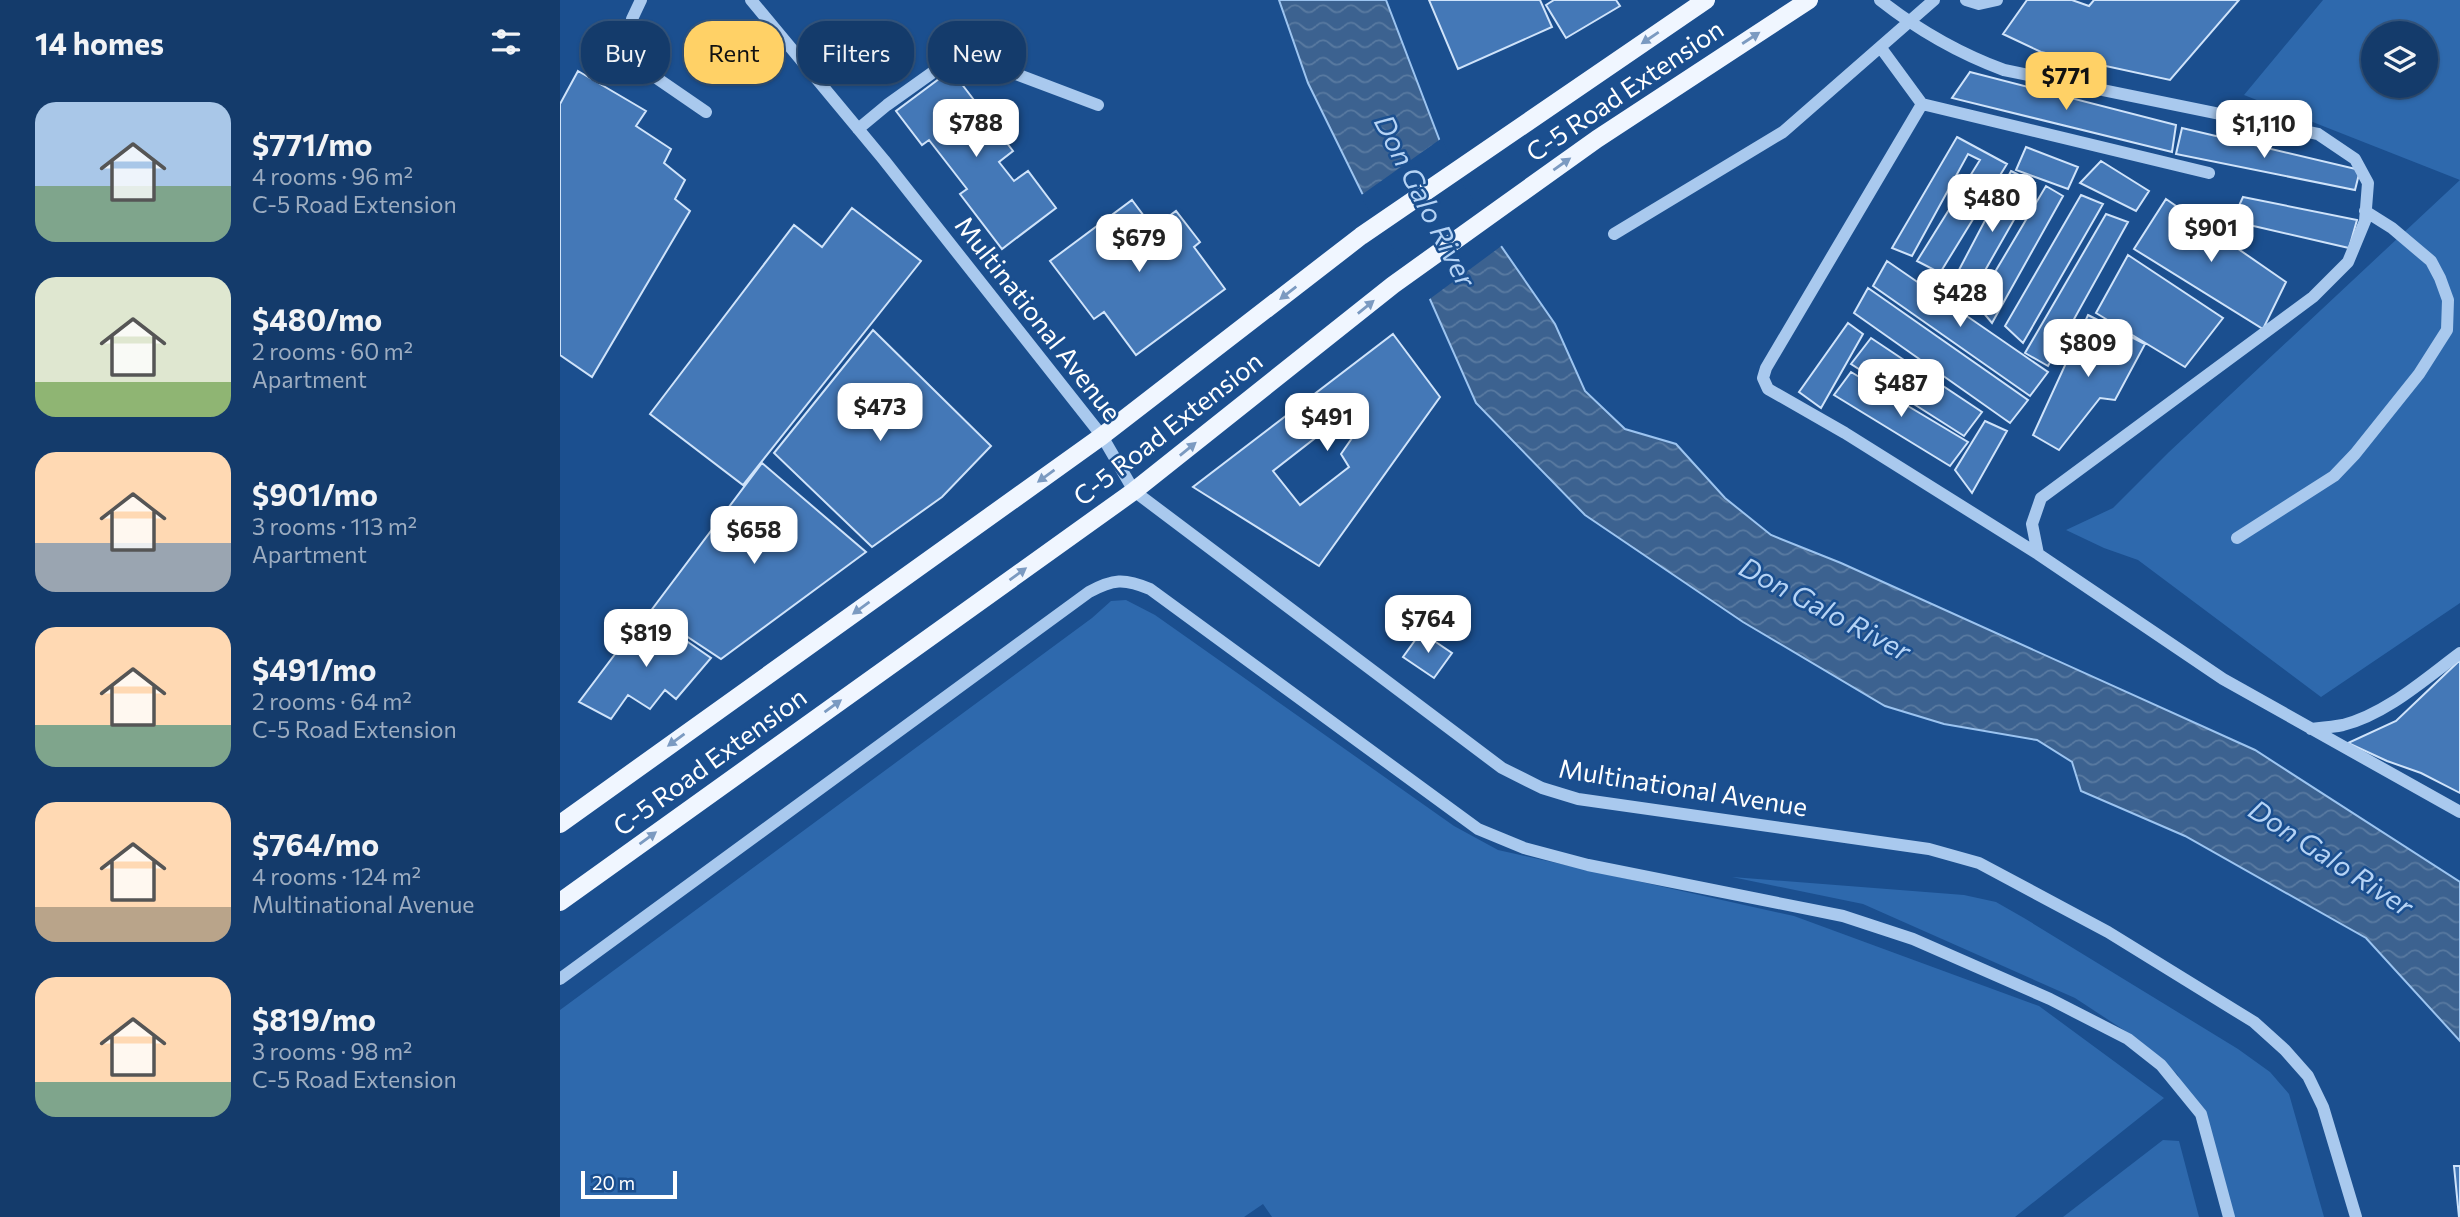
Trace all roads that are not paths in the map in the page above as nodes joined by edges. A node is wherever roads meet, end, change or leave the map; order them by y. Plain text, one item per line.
1 (641, 0) edge
2 (751, 0) edge
3 (1706, 0) edge
4 (1809, 0) edge
5 (1880, 0) edge
6 (1934, 0) edge
7 (1966, 0) edge
8 (1997, 0) edge
9 (1908, 22) junction
10 (1881, 48) junction
11 (1922, 104) junction
12 (1098, 105) dead end
13 (706, 112) dead end
14 (858, 129) junction
15 (2209, 173) dead end
16 (2365, 211) junction
17 (1614, 234) dead end
18 (1102, 436) junction
19 (1135, 491) junction
20 (2237, 538) dead end
21 (2038, 554) junction
22 (2460, 653) edge
23 (2311, 729) junction
24 (2460, 812) edge
25 (560, 824) edge
26 (560, 902) edge
27 (560, 979) edge
28 (2229, 1217) edge
29 (2356, 1217) edge

1 - 13 street
2 - 14 street, Multinational Avenue
3 -> 18 main road, C-5 Road Extension
19 -> 4 main road, C-5 Road Extension
5 - 9 street
6 - 9 street
7 - 8 street
9 - 10 street
9 - 16 street
10 - 11 street
10 - 17 street
11 - 15 street
11 - 21 street
12 - 14 street
14 - 18 street, Multinational Avenue
16 - 20 street
16 - 21 street
18 - 19 street, Multinational Avenue
18 -> 25 main road, C-5 Road Extension
26 -> 19 main road, C-5 Road Extension
19 - 29 street, Multinational Avenue
21 - 23 street
22 - 23 street
23 - 24 street
27 - 28 street

